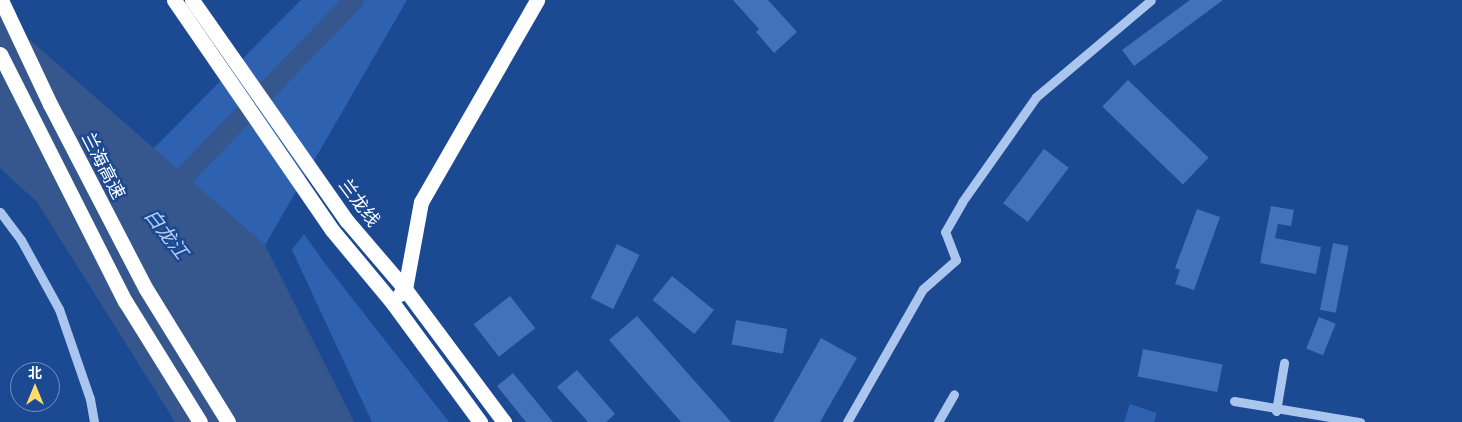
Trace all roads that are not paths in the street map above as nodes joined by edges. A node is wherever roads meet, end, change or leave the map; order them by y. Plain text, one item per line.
1 (1, 0) edge
2 (174, 0) edge
3 (192, 0) edge
4 (537, 0) edge
5 (1151, 0) edge
6 (0, 54) edge
7 (0, 212) edge
8 (404, 289) junction
9 (392, 302) junction
10 (1284, 363) dead end
11 (954, 394) dead end
12 (1234, 401) dead end
13 (1276, 411) junction
14 (94, 422) edge
15 (200, 422) edge
16 (228, 422) edge
17 (480, 422) edge
18 (504, 422) edge
19 (847, 422) edge
20 (938, 422) edge
21 (1360, 422) edge

1 - 16 highway, 兰海高速
2 - 9 highway, 兰龙线
3 - 8 highway, 兰龙线
4 - 8 highway
5 - 19 street
6 - 15 highway
7 - 14 street
8 - 9 highway
8 - 18 highway, 兰龙线
9 - 17 highway, 兰龙线
10 - 13 street
11 - 20 street
12 - 13 street
13 - 21 street

